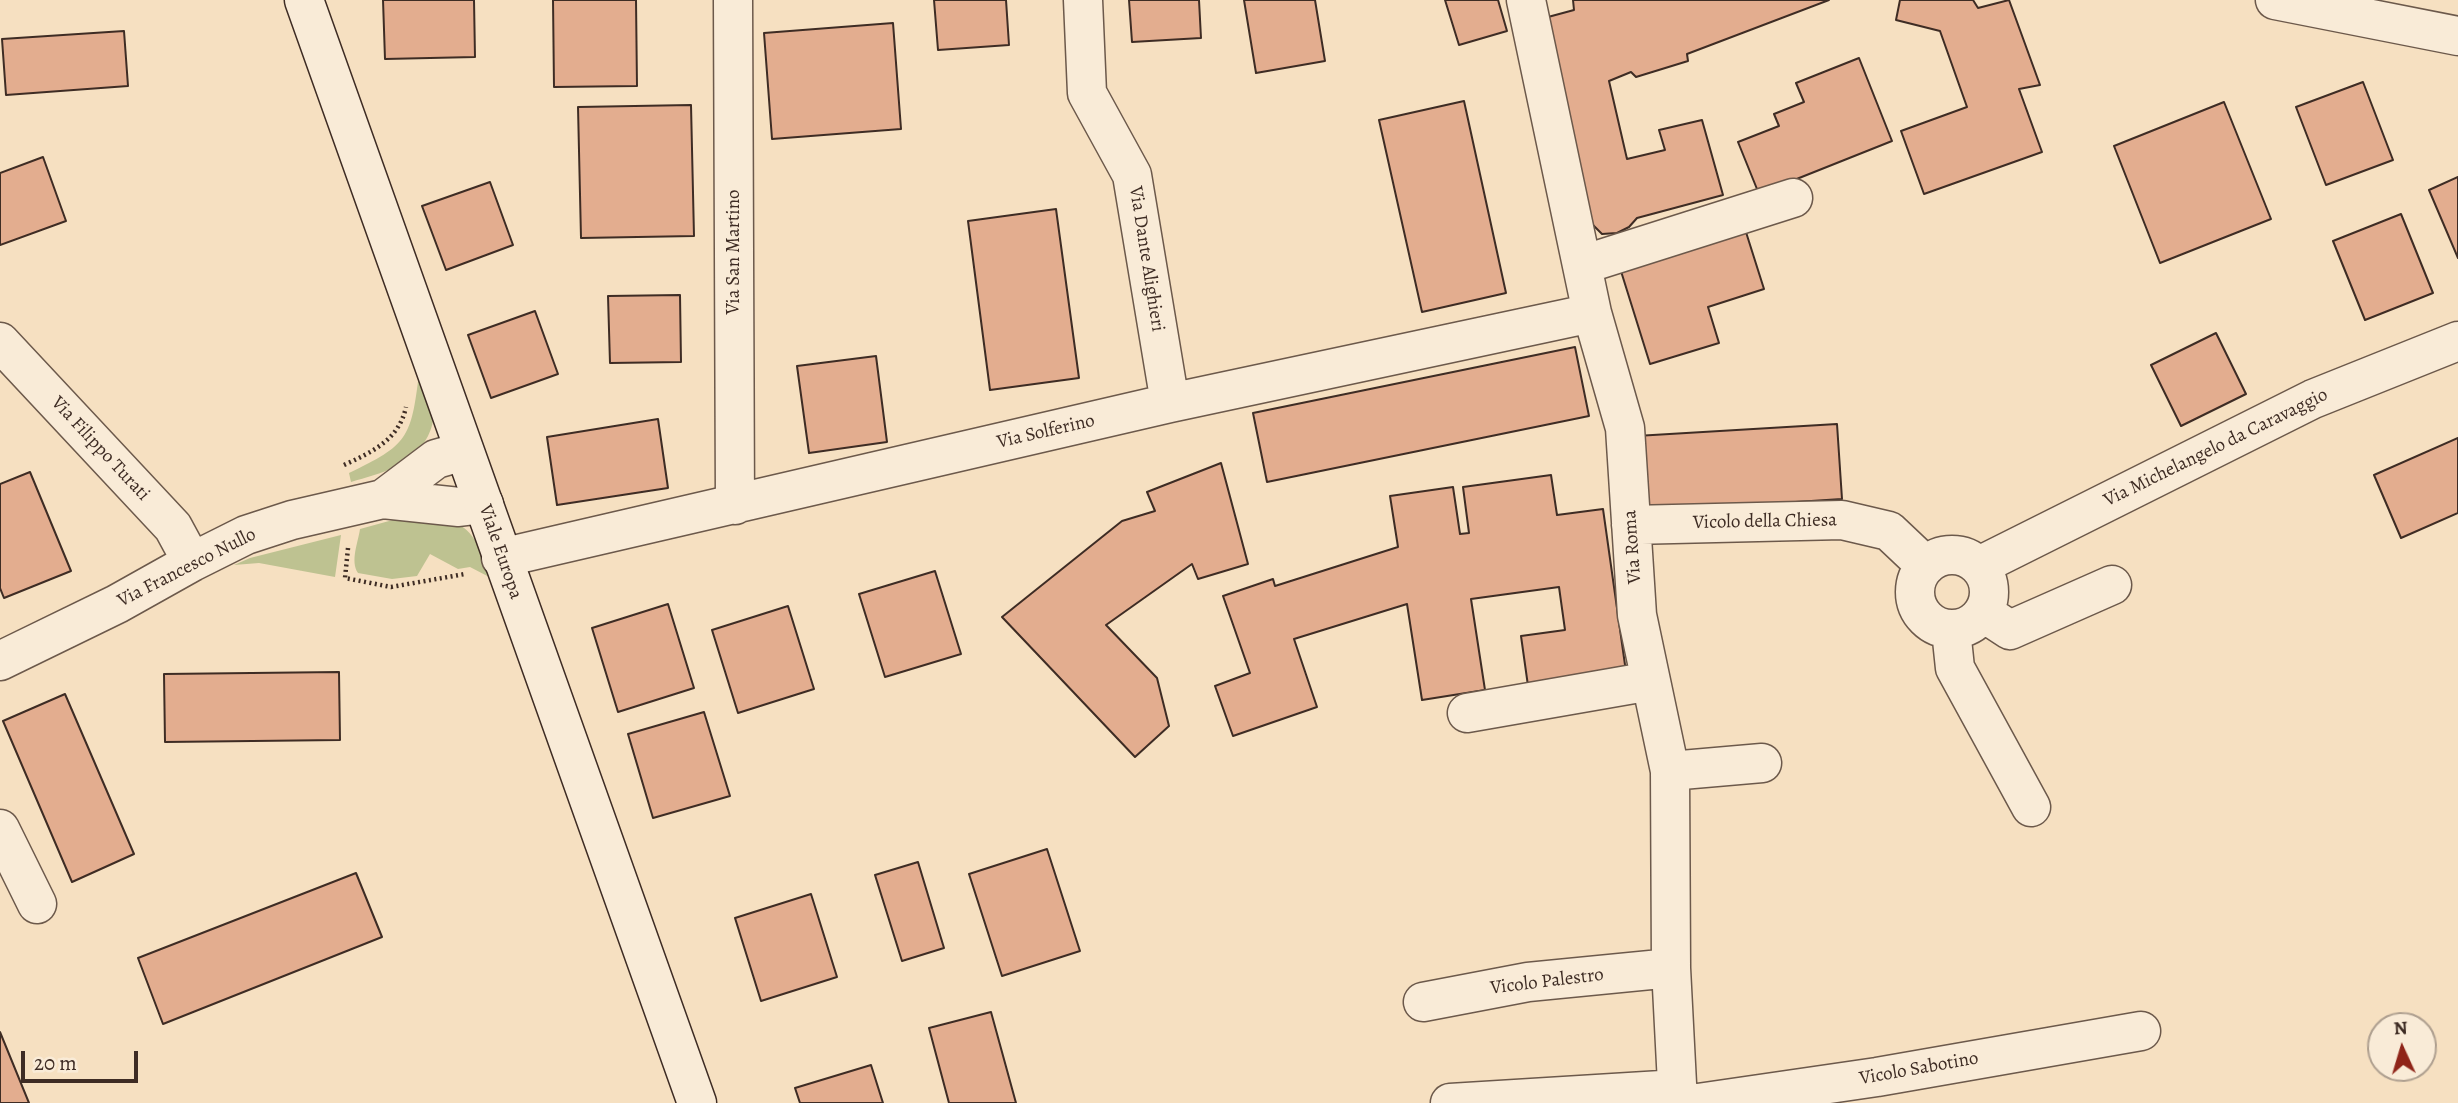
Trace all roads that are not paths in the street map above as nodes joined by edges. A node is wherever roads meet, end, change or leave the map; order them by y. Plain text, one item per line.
1 (304, 0) edge
2 (733, 0) edge
3 (1083, 0) edge
4 (1525, 0) edge
5 (2275, 0) edge
6 (2458, 36) edge
7 (1793, 198) dead end
8 (1582, 265) junction
9 (1592, 313) junction
10 (2458, 341) edge
11 (0, 342) edge
12 (1170, 403) junction
13 (464, 451) junction
14 (383, 499) junction
15 (484, 505) junction
16 (735, 505) junction
17 (1631, 525) junction
18 (192, 562) junction
19 (486, 566) junction
20 (1926, 566) junction
21 (1979, 566) junction
22 (2112, 585) dead end
23 (1967, 622) junction
24 (0, 661) edge
25 (1651, 681) junction
26 (1467, 713) dead end
27 (1762, 763) dead end
28 (1670, 771) junction
29 (2031, 807) dead end
30 (0, 829) edge
31 (37, 904) dead end
32 (1671, 968) junction
33 (1423, 1002) dead end
34 (2141, 1031) dead end
35 (1684, 1098) edge
36 (697, 1103) edge
37 (1450, 1103) edge

1 - 13 street, Viale Europa
2 - 16 street, Via San Martino
3 - 12 street, Via Dante Alighieri
4 - 8 street, Via Roma
5 - 6 street
7 - 8 street
8 - 9 street, Via Roma
9 - 12 street, Via Solferino
9 - 17 street, Via Roma
10 - 21 street, Via Michelangelo da Caravaggio
11 - 18 street, Via Filippo Turati
12 - 16 street, Via Solferino
13 - 14 street, Via Francesco Nullo
13 - 15 street, Viale Europa
14 - 15 street, Via Francesco Nullo
14 - 18 street, Via Francesco Nullo
15 - 19 street, Viale Europa
16 - 19 street, Via Solferino
17 - 20 street, Vicolo della Chiesa
17 - 25 street, Via Roma
18 - 24 street, Via Francesco Nullo
19 - 36 street, Viale Europa
20 - 21 street
20 - 23 street
21 - 23 street
22 - 23 street
23 - 29 street
25 - 26 street
25 - 28 street, Via Roma
27 - 28 street
28 - 32 street, Via Roma
30 - 31 street
32 - 33 street, Vicolo Palestro
32 - 35 street, Via Roma
34 - 35 street, Vicolo Sabotino
35 - 37 street, Vicolo Sabotino

